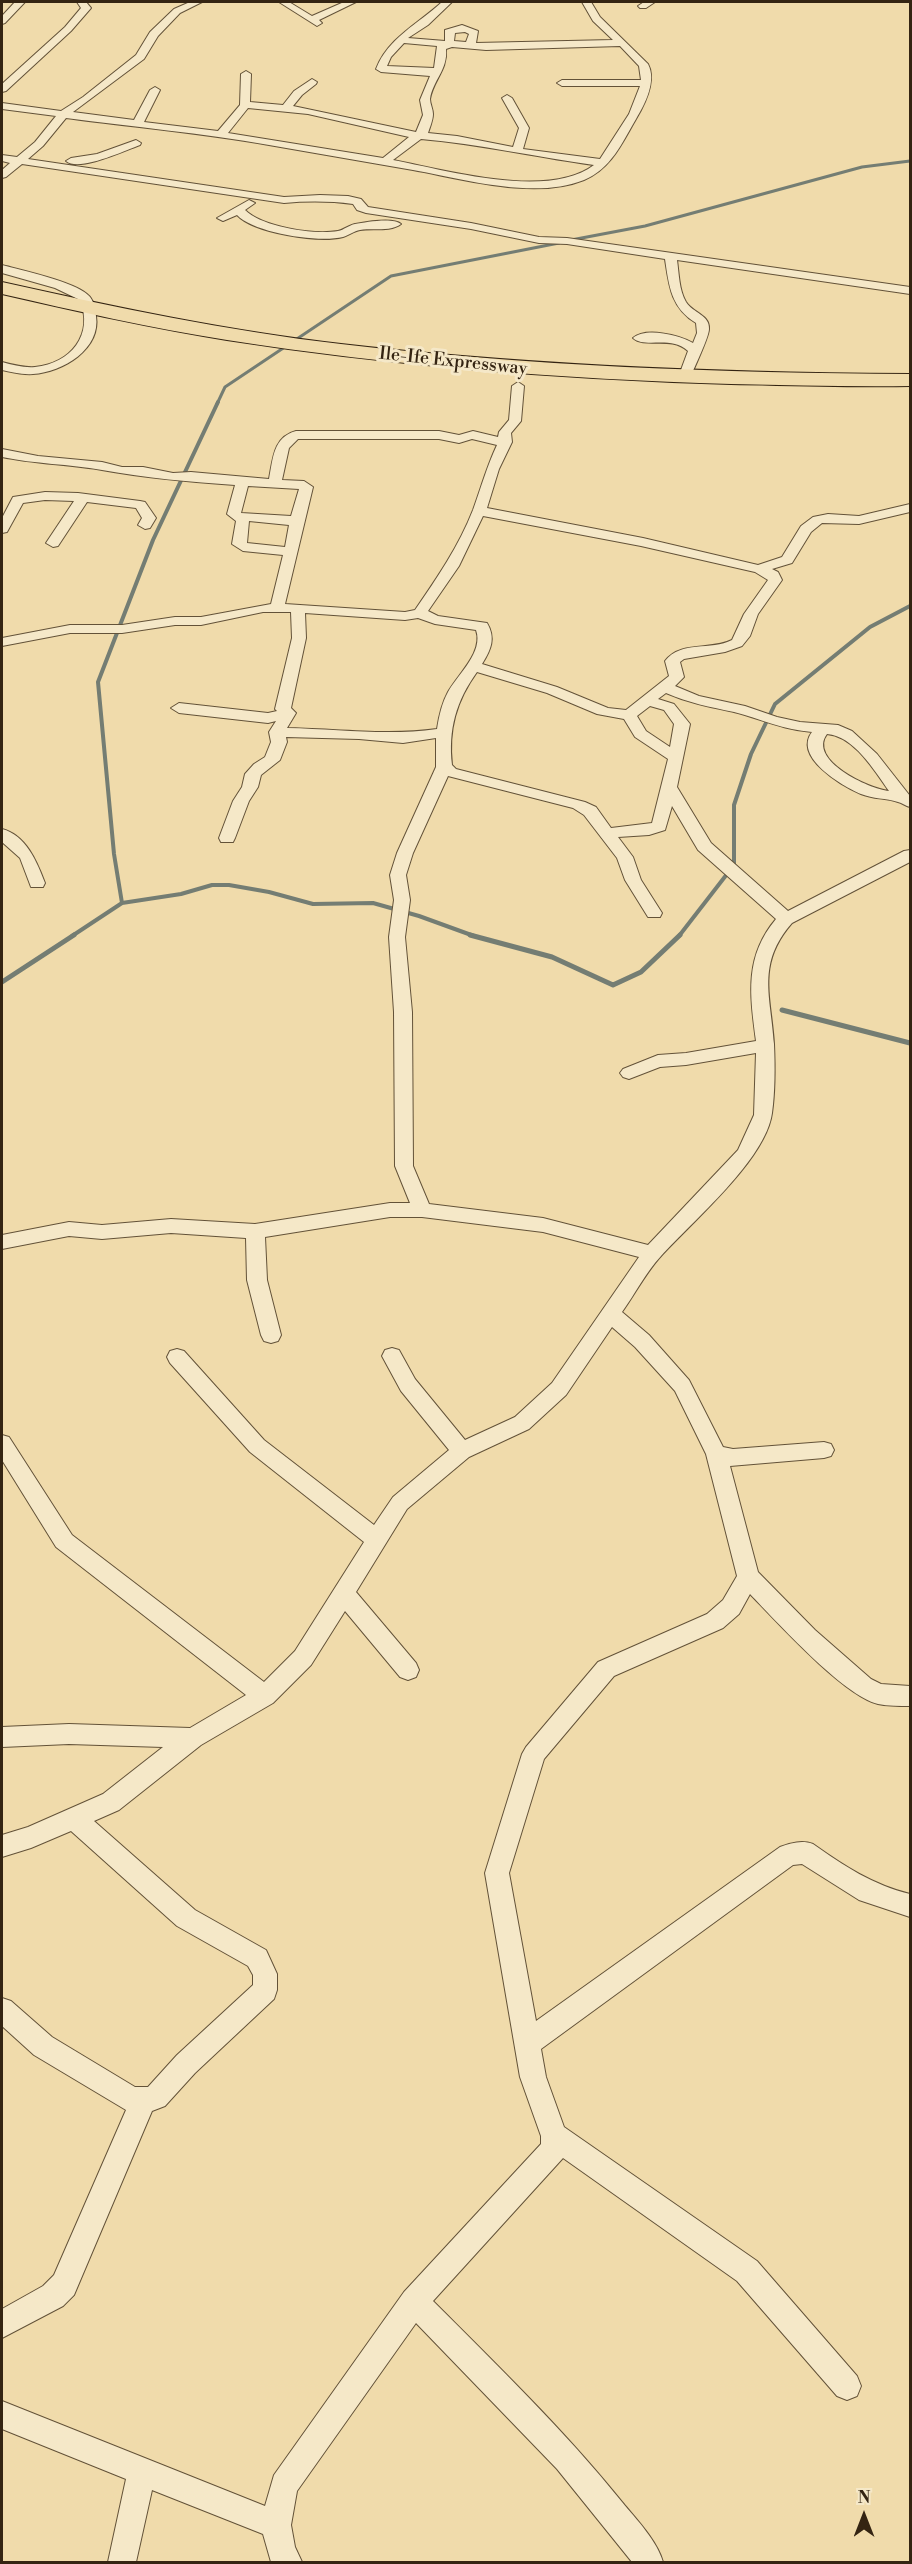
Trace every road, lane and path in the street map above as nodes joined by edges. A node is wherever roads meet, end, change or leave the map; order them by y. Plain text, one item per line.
1 (20, 2) edge
2 (98, 2) edge
3 (197, 2) edge
4 (284, 2) edge
5 (351, 2) edge
6 (447, 2) edge
7 (587, 2) edge
8 (83, 4) edge
9 (2, 21) edge
10 (402, 40) junction
11 (620, 43) junction
12 (448, 45) junction
13 (470, 45) junction
14 (432, 73) junction
15 (246, 74) dead end
16 (312, 82) dead end
17 (562, 83) dead end
18 (644, 83) junction
19 (2, 89) edge
20 (155, 90) dead end
21 (507, 98) dead end
22 (245, 105) junction
23 (2, 106) edge
24 (286, 108) junction
25 (63, 114) junction
26 (138, 123) junction
27 (221, 135) junction
28 (417, 135) junction
29 (136, 143) dead end
30 (517, 151) junction
31 (2, 158) edge
32 (20, 161) junction
33 (385, 162) junction
34 (603, 163) junction
35 (47, 164) junction
36 (2, 175) edge
37 (262, 195) junction
38 (238, 210) junction
39 (401, 217) junction
40 (223, 218) dead end
41 (670, 256) junction
42 (2, 270) edge
43 (2, 288) edge
44 (910, 291) edge
45 (2, 308) edge
46 (77, 321) junction
47 (114, 334) dead end
48 (639, 338) dead end
49 (205, 350) dead end
50 (694, 351) junction
51 (2, 366) edge
52 (910, 380) edge
53 (678, 383) junction
54 (518, 386) junction
55 (910, 397) edge
56 (505, 442) junction
57 (2, 453) edge
58 (243, 481) junction
59 (275, 482) junction
60 (83, 498) junction
61 (910, 508) edge
62 (479, 511) junction
63 (243, 517) junction
64 (295, 520) junction
65 (145, 525) dead end
66 (2, 529) edge
67 (52, 543) dead end
68 (291, 552) junction
69 (759, 569) junction
70 (278, 608) junction
71 (298, 608) junction
72 (420, 613) junction
73 (2, 642) edge
74 (474, 666) junction
75 (665, 687) junction
76 (649, 701) junction
77 (179, 708) dead end
78 (288, 713) junction
79 (629, 715) junction
80 (824, 728) junction
81 (277, 732) junction
82 (446, 732) junction
83 (676, 757) junction
84 (444, 767) junction
85 (906, 800) edge
86 (670, 807) junction
87 (607, 833) junction
88 (2, 834) edge
89 (227, 838) dead end
90 (910, 855) edge
91 (37, 883) dead end
92 (654, 913) dead end
93 (786, 919) junction
94 (765, 1045) junction
95 (629, 1073) dead end
96 (422, 1210) junction
97 (255, 1231) junction
98 (2, 1242) edge
99 (652, 1253) junction
100 (610, 1314) junction
101 (272, 1335) dead end
102 (392, 1356) dead end
103 (177, 1357) dead end
104 (2, 1443) edge
105 (824, 1450) dead end
106 (462, 1451) junction
107 (716, 1454) junction
108 (376, 1539) junction
109 (748, 1577) junction
110 (343, 1593) junction
111 (408, 1670) dead end
112 (265, 1696) junction
113 (910, 1696) edge
114 (2, 1737) edge
115 (193, 1738) junction
116 (74, 1818) junction
117 (2, 1846) edge
118 (910, 1905) edge
119 (2, 2010) edge
120 (527, 2043) junction
121 (143, 2102) junction
122 (554, 2136) junction
123 (414, 2302) junction
124 (2, 2324) edge
125 (847, 2386) dead end
126 (2, 2415) edge
127 (142, 2472) junction
128 (276, 2525) junction
129 (122, 2562) edge
130 (288, 2562) edge
131 (649, 2562) edge

1 - 9 street
2 - 8 street
3 - 25 street
4 - 5 street
6 - 10 street
7 - 11 street
8 - 19 street
10 - 12 street
10 - 14 street
11 - 13 street
11 - 18 street
12 - 13 street
12 - 13 street
12 - 14 street
14 - 28 street
15 - 22 street
16 - 24 street
17 - 18 street
18 - 34 street
20 - 26 street
21 - 30 street
22 - 24 street
22 - 27 street
23 - 25 street
24 - 28 street
25 - 26 street
25 - 32 street
26 - 27 street
27 - 33 street
28 - 30 street
28 - 33 street
29 - 35 street
30 - 34 street
31 - 32 street
32 - 35 street
32 - 36 street
33 - 34 street
35 - 37 street
37 - 38 street
37 - 39 street
38 - 39 street
38 - 40 street
39 - 41 street
41 - 44 street
41 - 50 street
42 - 46 street
43 - 46 highway, Ile-Ife Expressway
45 - 46 highway, Ile-Ife Expressway
46 - 47 highway, Ile-Ife Expressway
46 - 51 street
46 - 53 highway, Ile-Ife Expressway
48 - 50 street
49 - 54 highway, Ile-Ife Expressway
50 - 53 street
52 - 53 highway, Ile-Ife Expressway
53 - 54 highway, Ile-Ife Expressway
53 - 55 highway, Ile-Ife Expressway
54 - 56 street
56 - 59 street
56 - 62 street
57 - 58 street
58 - 59 street
58 - 63 street
59 - 64 street
60 - 65 street
60 - 66 street
60 - 67 street
61 - 69 street
62 - 69 street
62 - 72 street
63 - 64 street
63 - 68 street
64 - 68 street
68 - 70 street
69 - 75 street
70 - 71 street
70 - 73 street
71 - 72 street
71 - 78 street
72 - 74 street
74 - 79 street
74 - 82 street
75 - 76 street
75 - 80 street
76 - 79 street
76 - 83 street
77 - 78 street
78 - 81 street
79 - 83 street
80 - 85 street
80 - 85 street
81 - 82 street
81 - 89 street
82 - 84 street
83 - 86 street
84 - 87 street
84 - 96 street
86 - 87 street
86 - 93 street
87 - 92 street
88 - 91 street
90 - 93 street
93 - 94 street
94 - 95 street
94 - 99 street
96 - 97 street
96 - 99 street
97 - 98 street
97 - 101 street
99 - 100 street
100 - 106 street
100 - 107 street
102 - 106 street
103 - 108 street
104 - 112 street
105 - 107 street
106 - 108 street
107 - 109 street
108 - 110 street
109 - 113 street
109 - 120 street
110 - 111 street
110 - 112 street
112 - 115 street
114 - 115 street
115 - 116 street
116 - 117 street
116 - 121 street
118 - 120 street
119 - 121 street
120 - 122 street
121 - 124 street
122 - 123 street
122 - 125 street
123 - 128 street
123 - 131 street
126 - 127 street
127 - 128 street
127 - 129 street
128 - 130 street

